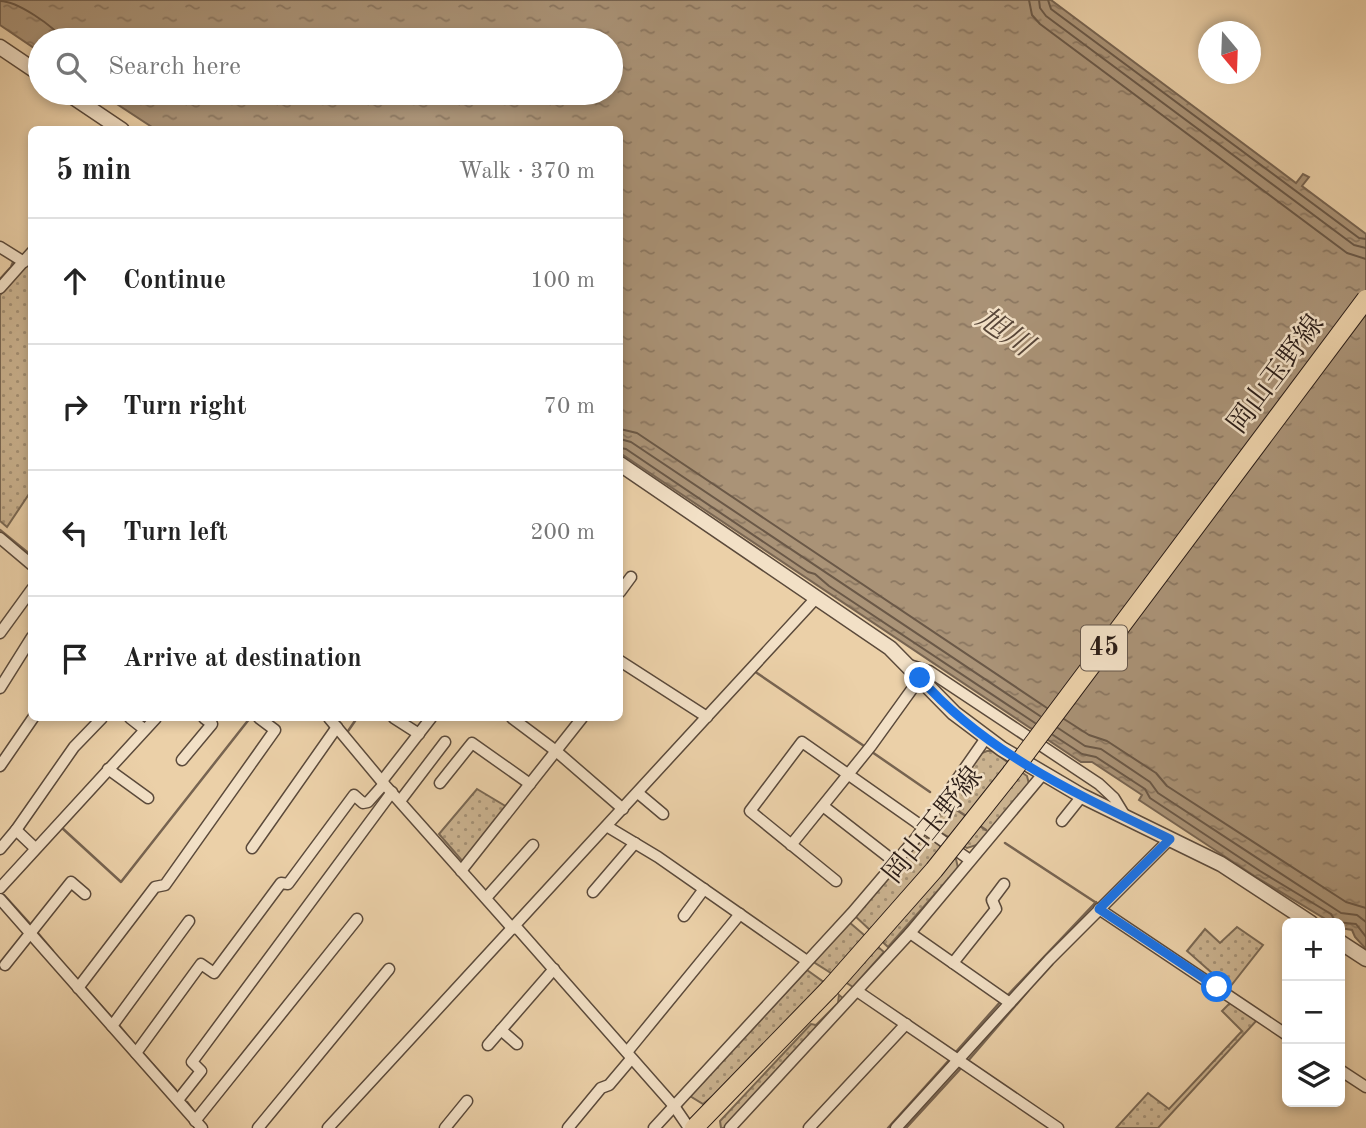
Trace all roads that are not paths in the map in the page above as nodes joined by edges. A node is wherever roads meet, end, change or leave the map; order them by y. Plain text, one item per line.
1 (0, 47) edge
2 (28, 66) edge
3 (85, 105) edge
4 (116, 126) edge
5 (0, 247) edge
6 (28, 257) edge
7 (24, 262) junction
8 (0, 288) edge
9 (1366, 299) edge
10 (623, 466) edge
11 (1, 541) edge
12 (28, 562) edge
13 (632, 577) dead end
14 (623, 588) edge
15 (28, 594) edge
16 (817, 597) junction
17 (0, 633) edge
18 (28, 643) edge
19 (908, 665) junction
20 (623, 666) edge
21 (920, 678) junction
22 (0, 688) edge
23 (705, 716) junction
24 (31, 721) edge
25 (99, 721) edge
26 (134, 721) edge
27 (152, 721) edge
28 (208, 721) edge
29 (263, 721) edge
30 (399, 721) edge
31 (428, 721) edge
32 (516, 721) edge
33 (580, 721) edge
34 (333, 722) edge
35 (142, 728) junction
36 (419, 734) junction
37 (986, 738) junction
38 (446, 742) dead end
39 (556, 751) junction
40 (182, 760) dead end
41 (0, 766) edge
42 (108, 769) junction
43 (848, 774) junction
44 (1043, 774) junction
45 (440, 783) dead end
46 (530, 784) junction
47 (392, 789) junction
48 (638, 793) junction
49 (1082, 796) junction
50 (148, 798) dead end
51 (823, 806) junction
52 (621, 807) junction
53 (663, 814) dead end
54 (1127, 818) junction
55 (1062, 821) dead end
56 (924, 825) junction
57 (608, 827) junction
58 (16, 830) junction
59 (1170, 839) junction
60 (635, 843) junction
61 (533, 845) dead end
62 (791, 845) junction
63 (34, 847) junction
64 (252, 848) dead end
65 (0, 849) edge
66 (970, 860) junction
67 (895, 862) junction
68 (463, 869) junction
69 (835, 881) dead end
70 (1004, 884) dead end
71 (0, 888) edge
72 (704, 889) junction
73 (593, 892) dead end
74 (85, 894) dead end
75 (488, 895) junction
76 (0, 899) edge
77 (1101, 907) junction
78 (740, 914) junction
79 (684, 916) dead end
80 (1303, 918) edge
81 (358, 919) dead end
82 (189, 921) dead end
83 (512, 928) junction
84 (33, 930) junction
85 (910, 933) junction
86 (1345, 945) edge
87 (1366, 959) edge
88 (807, 961) junction
89 (953, 963) junction
90 (5, 965) dead end
91 (389, 968) dead end
92 (554, 969) junction
93 (80, 985) junction
94 (857, 991) junction
95 (1006, 1000) junction
96 (114, 1023) junction
97 (906, 1024) junction
98 (501, 1030) junction
99 (1282, 1032) edge
100 (517, 1044) dead end
101 (488, 1045) dead end
102 (138, 1050) junction
103 (629, 1056) junction
104 (959, 1060) junction
105 (1345, 1073) edge
106 (1366, 1087) edge
107 (178, 1100) junction
108 (467, 1101) dead end
109 (674, 1106) junction
110 (198, 1124) edge
111 (258, 1128) edge
112 (328, 1128) edge
113 (445, 1128) edge
114 (568, 1128) edge
115 (654, 1128) edge
116 (692, 1128) edge
117 (730, 1128) edge
118 (809, 1128) edge
119 (896, 1128) edge
120 (1058, 1128) edge

1 - 2 street
3 - 4 street
5 - 7 street
6 - 7 street
7 - 8 street
9 - 116 main road, 岡山玉野線 / 45, bridge
10 - 16 street
11 - 12 street
13 - 14 street
15 - 17 street
16 - 19 street
16 - 23 street
18 - 22 street
19 - 21 street
19 - 54 street
20 - 23 street
21 - 37 street
21 - 43 street
23 - 48 street
24 - 41 street
25 - 58 street
26 - 35 street
27 - 35 street
28 - 40 street
29 - 93 street
30 - 36 street
31 - 36 street
32 - 39 street
33 - 39 street
34 - 47 street
34 - 64 street
35 - 42 street
36 - 47 street
37 - 44 street
37 - 56 street
38 - 47 street
39 - 46 street
39 - 52 street
42 - 50 street
42 - 63 street
43 - 51 street
43 - 56 street
43 - 62 street
44 - 49 street
44 - 66 street
45 - 46 street
46 - 68 street
47 - 68 street
47 - 102 street
47 - 107 street
48 - 52 street
48 - 53 street
49 - 54 street
49 - 55 street
51 - 62 street
51 - 67 street
52 - 57 street
54 - 59 street
56 - 66 street
56 - 67 street
57 - 60 street
57 - 83 street
58 - 63 street
58 - 65 street
59 - 77 street
59 - 80 street
60 - 72 street
60 - 73 street
61 - 75 street
62 - 69 street
63 - 71 street
66 - 85 street
67 - 88 street
68 - 75 street
70 - 89 street
72 - 78 street
72 - 79 street
74 - 84 street
75 - 83 street
76 - 84 street
77 - 95 street
77 - 99 street
78 - 88 street
78 - 103 street
81 - 110 street
82 - 96 street
83 - 92 street
83 - 112 street
84 - 90 street
84 - 93 street
85 - 89 street
85 - 94 street
86 - 87 street
88 - 109 street
89 - 95 street
91 - 111 street
92 - 98 street
92 - 103 street
93 - 96 street
94 - 97 street
94 - 117 street
95 - 104 street
96 - 102 street
97 - 104 street
97 - 118 street
98 - 100 street
98 - 101 street
102 - 107 street
103 - 109 street
103 - 114 street
104 - 119 street
104 - 120 street
105 - 106 street
107 - 110 street
108 - 113 street
109 - 115 street
109 - 116 street

